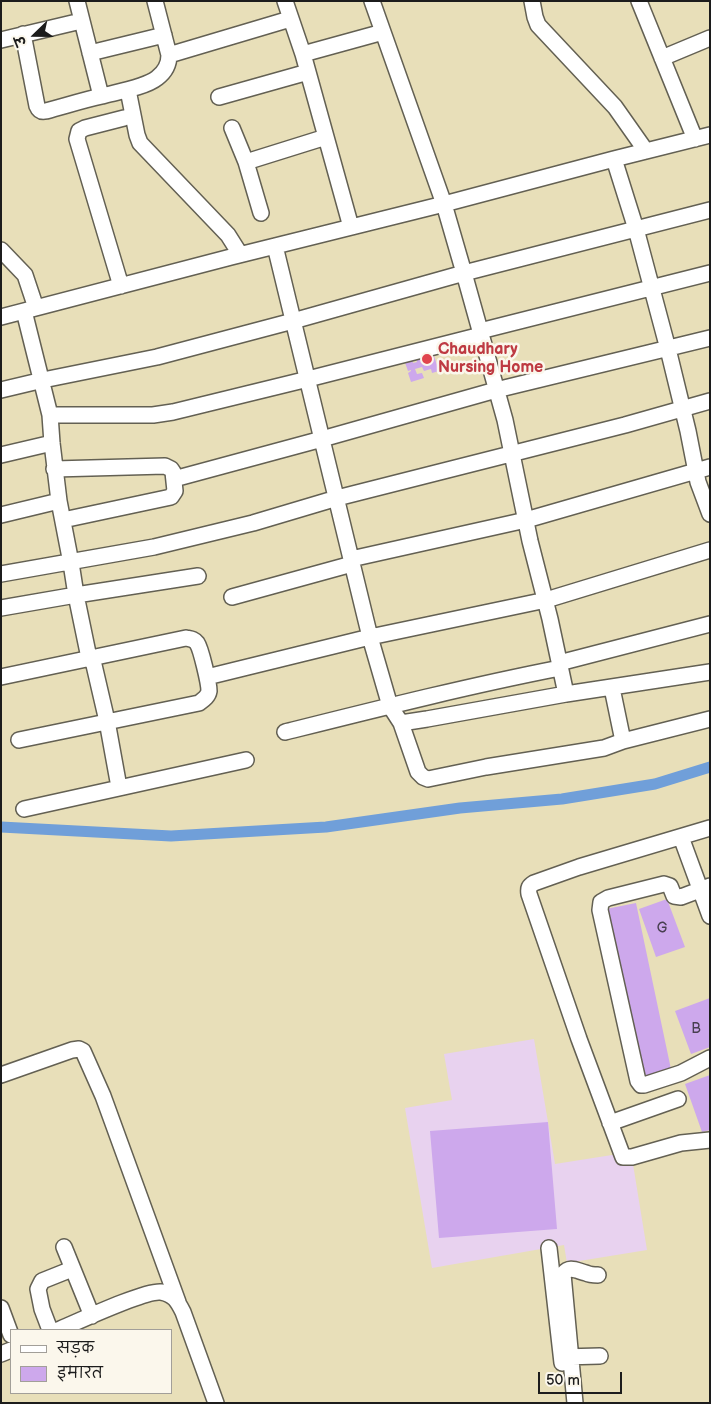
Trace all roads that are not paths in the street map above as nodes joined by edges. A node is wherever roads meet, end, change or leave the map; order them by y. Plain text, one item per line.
1 (76, 1) edge
2 (155, 1) edge
3 (285, 1) edge
4 (372, 1) edge
5 (532, 1) edge
6 (639, 1) edge
7 (290, 19) junction
8 (81, 21) junction
9 (383, 32) junction
10 (23, 34) junction
11 (164, 35) junction
12 (710, 38) edge
13 (1, 40) edge
14 (90, 53) junction
15 (303, 54) junction
16 (169, 55) junction
17 (662, 58) junction
18 (308, 72) junction
19 (128, 90) junction
20 (101, 96) junction
21 (219, 97) dead end
22 (124, 118) dead end
23 (232, 128) dead end
24 (326, 137) junction
25 (702, 137) edge
26 (646, 151) junction
27 (614, 159) junction
28 (246, 162) junction
29 (444, 204) junction
30 (710, 210) edge
31 (261, 213) dead end
32 (351, 227) junction
33 (636, 229) junction
34 (275, 246) junction
35 (1, 250) edge
36 (240, 254) junction
37 (464, 273) junction
38 (710, 273) edge
39 (121, 286) junction
40 (651, 287) junction
41 (30, 310) junction
42 (1, 317) edge
43 (293, 321) junction
44 (480, 333) junction
45 (710, 338) edge
46 (668, 349) junction
47 (43, 380) junction
48 (308, 380) junction
49 (1, 390) edge
50 (496, 390) junction
51 (710, 401) edge
52 (682, 408) junction
53 (50, 415) junction
54 (322, 439) junction
55 (52, 443) junction
56 (512, 454) junction
57 (1, 455) edge
58 (54, 469) junction
59 (703, 469) edge
60 (174, 479) junction
61 (337, 498) junction
62 (59, 501) junction
63 (710, 514) edge
64 (1, 515) edge
65 (63, 520) junction
66 (526, 520) junction
67 (710, 550) edge
68 (352, 562) junction
69 (72, 563) junction
70 (1, 574) edge
71 (198, 576) dead end
72 (76, 595) junction
73 (232, 597) dead end
74 (546, 600) junction
75 (1, 608) edge
76 (710, 624) edge
77 (370, 637) junction
78 (90, 658) junction
79 (560, 665) junction
80 (710, 672) edge
81 (1, 677) edge
82 (207, 677) junction
83 (612, 688) junction
84 (566, 694) junction
85 (390, 706) junction
86 (710, 719) edge
87 (107, 721) junction
88 (401, 723) junction
89 (285, 732) dead end
90 (19, 740) dead end
91 (623, 741) junction
92 (246, 760) dead end
93 (119, 787) junction
94 (24, 809) dead end
95 (710, 828) edge
96 (681, 837) junction
97 (705, 887) edge
98 (710, 916) edge
99 (710, 1058) edge
100 (1, 1075) edge
101 (678, 1099) dead end
102 (610, 1123) junction
103 (710, 1140) edge
104 (64, 1247) dead end
105 (549, 1248) dead end
106 (72, 1269) junction
107 (598, 1275) dead end
108 (178, 1302) junction
109 (1, 1308) edge
110 (92, 1316) junction
111 (50, 1329) edge
112 (60, 1329) edge
113 (10, 1332) edge
114 (600, 1356) dead end
115 (566, 1357) junction
116 (216, 1403) edge
117 (567, 1403) edge
118 (575, 1403) edge

1 - 8 street
2 - 11 street
3 - 7 street
4 - 9 street
5 - 26 street
6 - 17 street
7 - 15 street
7 - 16 street
8 - 10 street
8 - 14 street
9 - 15 street
9 - 29 street
10 - 13 street
10 - 20 street
11 - 14 street
11 - 16 street
12 - 17 street
14 - 20 street
15 - 18 street
16 - 19 street
17 - 25 street
18 - 21 street
18 - 24 street
19 - 20 street
19 - 36 street
22 - 39 street
23 - 28 street
24 - 28 street
24 - 32 street
25 - 26 street
26 - 27 street
27 - 29 street
27 - 33 street
28 - 31 street
29 - 32 street
29 - 37 street
30 - 33 street
32 - 34 street
33 - 37 street
33 - 40 street
34 - 36 street
34 - 43 street
35 - 41 street
36 - 39 street
37 - 43 street
37 - 44 street
38 - 40 street
39 - 41 street
40 - 44 street
40 - 46 street
41 - 42 street
41 - 47 street
43 - 47 street
43 - 48 street
44 - 48 street
44 - 50 street
45 - 46 street
46 - 50 street
46 - 52 street
47 - 49 street
47 - 53 street
48 - 53 street
48 - 54 street
50 - 54 street
50 - 56 street
51 - 52 street
52 - 56 street
52 - 59 street
53 - 55 street
54 - 60 street
54 - 61 street
55 - 57 street
55 - 58 street
56 - 61 street
56 - 66 street
58 - 60 street
58 - 62 street
59 - 63 street
59 - 66 street
60 - 65 street
61 - 68 street
61 - 69 street
62 - 64 street
62 - 65 street
65 - 69 street
66 - 68 street
66 - 74 street
67 - 74 street
68 - 73 street
68 - 77 street
69 - 70 street
69 - 72 street
71 - 72 street
72 - 75 street
72 - 78 street
74 - 77 street
74 - 79 street
76 - 79 street
77 - 82 street
77 - 85 street
78 - 81 street
78 - 82 street
78 - 87 street
79 - 84 street
79 - 85 street
80 - 83 street
82 - 87 street
83 - 84 street
83 - 91 street
84 - 88 street
85 - 88 street
85 - 89 street
86 - 91 street
87 - 90 street
87 - 93 street
88 - 91 street
92 - 93 street
93 - 94 street
95 - 96 street
96 - 97 street
96 - 102 street
97 - 98 street
97 - 99 street
100 - 108 street
101 - 102 street
102 - 103 street
104 - 106 street
105 - 115 street
106 - 110 street
106 - 111 street
107 - 115 street
108 - 110 street
108 - 116 street
109 - 113 street
110 - 112 street
114 - 115 street
115 - 117 street
115 - 118 street

